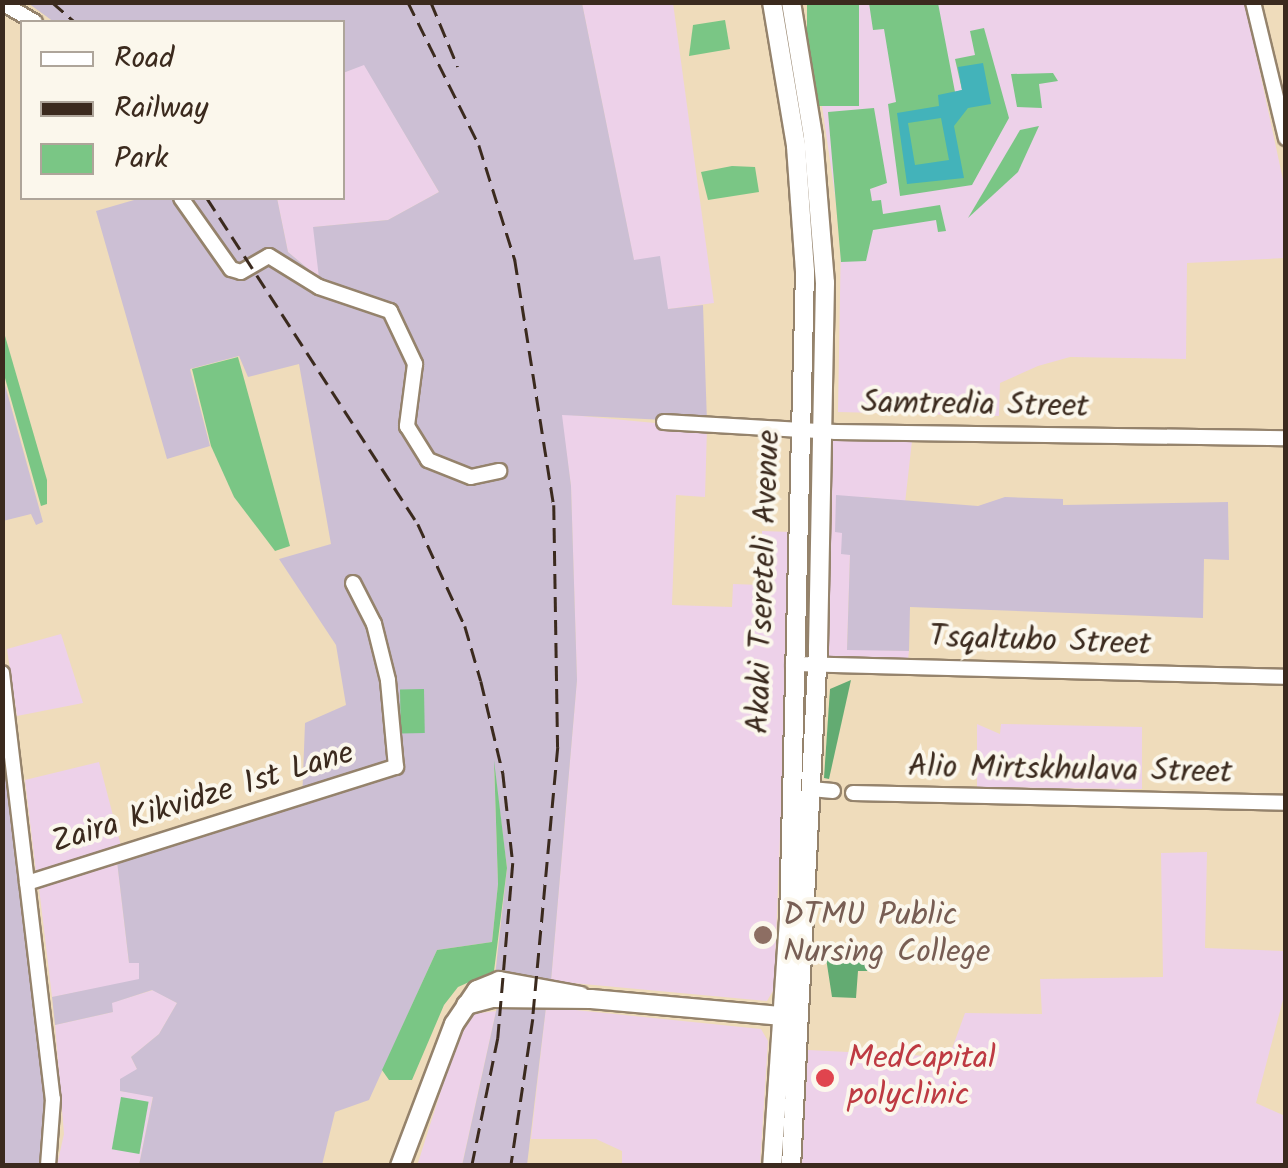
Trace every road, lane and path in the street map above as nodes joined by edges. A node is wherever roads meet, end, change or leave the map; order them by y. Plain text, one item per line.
1 (772, 2) edge
2 (791, 2) edge
3 (1254, 2) edge
4 (2, 3) edge
5 (32, 20) edge
6 (1286, 138) edge
7 (182, 200) edge
8 (664, 422) dead end
9 (801, 431) junction
10 (824, 431) junction
11 (1286, 438) edge
12 (499, 471) dead end
13 (354, 584) dead end
14 (793, 664) junction
15 (816, 664) junction
16 (2, 673) edge
17 (1286, 677) edge
18 (811, 789) junction
19 (833, 791) dead end
20 (853, 793) dead end
21 (1286, 803) edge
22 (27, 883) junction
23 (781, 1016) junction
24 (801, 1017) junction
25 (48, 1166) edge
26 (400, 1166) edge
27 (772, 1166) edge
28 (792, 1166) edge

1 - 9 main road, Akaki Tsereteli Avenue
2 - 10 main road, Akaki Tsereteli Avenue
3 - 6 street
4 - 5 street
7 - 12 street
8 - 9 street, Samtredia Street
9 - 10 street, Samtredia Street
9 - 14 main road, Akaki Tsereteli Avenue
10 - 11 street, Samtredia Street
10 - 15 main road, Akaki Tsereteli Avenue
13 - 22 street, Zaira Kikvidze 1st Lane
14 - 15 street, Tsqaltubo Street
14 - 23 main road, Akaki Tsereteli Avenue
15 - 17 street, Tsqaltubo Street
15 - 18 main road, Akaki Tsereteli Avenue
16 - 22 street
18 - 19 street
18 - 24 main road, Akaki Tsereteli Avenue
20 - 21 street, Alio Mirtskhulava Street
22 - 25 street
23 - 24 main road
23 - 26 main road
23 - 27 main road, Akaki Tsereteli Avenue
24 - 28 main road, Akaki Tsereteli Avenue

